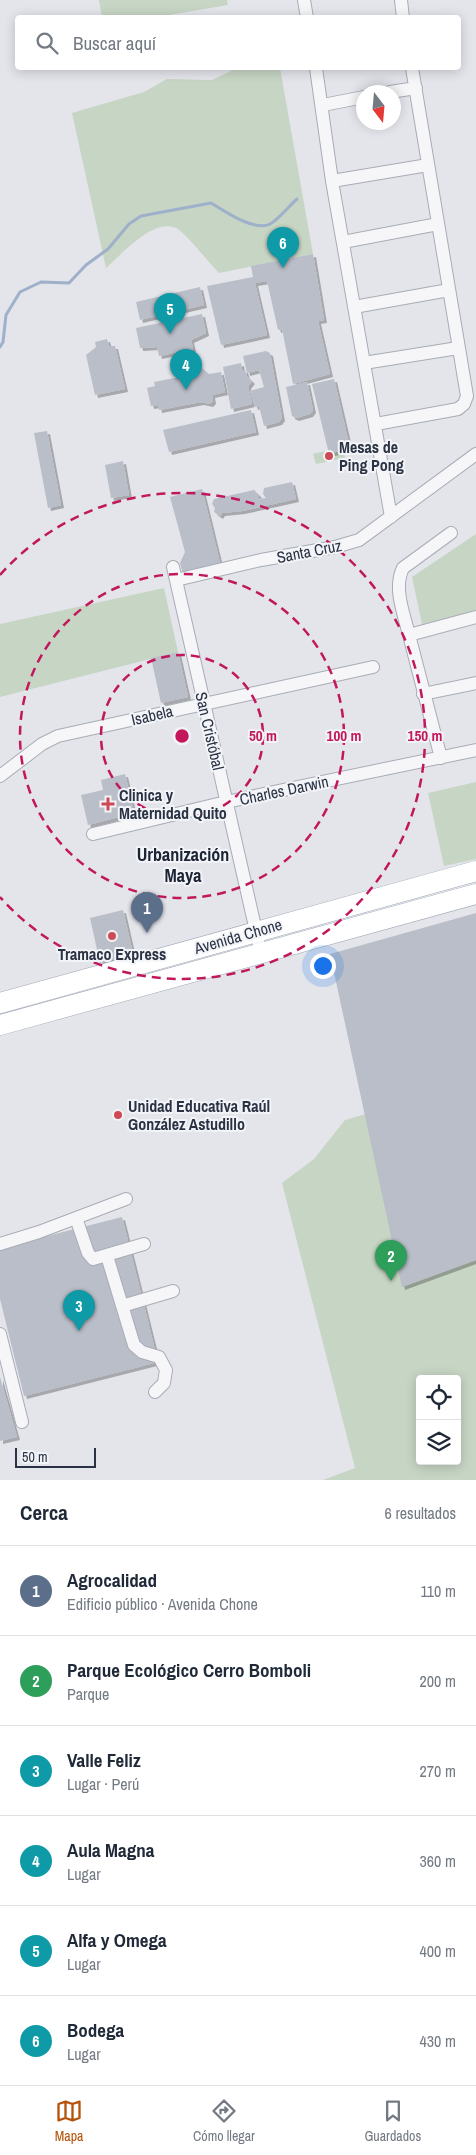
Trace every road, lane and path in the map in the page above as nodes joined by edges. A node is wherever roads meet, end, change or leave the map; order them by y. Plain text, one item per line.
1 (304, 0) edge
2 (401, 0) edge
3 (306, 15) edge
4 (404, 15) edge
5 (316, 70) edge
6 (412, 70) edge
7 (416, 88) junction
8 (401, 90) edge
9 (356, 99) edge
10 (323, 105) junction
11 (428, 165) junction
12 (332, 181) junction
13 (438, 224) junction
14 (343, 242) junction
15 (448, 290) junction
16 (354, 307) junction
17 (458, 348) junction
18 (364, 363) junction
19 (376, 424) junction
20 (476, 454) edge
21 (391, 517) junction
22 (450, 533) dead end
23 (175, 574) joint
24 (476, 617) edge
25 (409, 635) junction
26 (373, 667) dead end
27 (476, 683) edge
28 (423, 694) junction
29 (204, 703) junction
30 (476, 750) edge
31 (440, 758) junction
32 (0, 776) edge
33 (226, 802) junction
34 (93, 834) dead end
35 (476, 871) edge
36 (476, 894) edge
37 (255, 931) junction
38 (261, 953) junction
39 (0, 1003) edge
40 (0, 1025) edge
41 (126, 1199) dead end
42 (76, 1218) junction
43 (0, 1244) edge
44 (144, 1244) dead end
45 (107, 1256) junction
46 (173, 1291) dead end
47 (122, 1306) junction
48 (0, 1334) edge
49 (2, 1356) edge
50 (155, 1392) dead end
51 (22, 1422) dead end

1 - 3 street
2 - 4 street
5 - 10 street
6 - 7 street
7 - 8 street
7 - 11 street
9 - 10 street
10 - 12 street
11 - 12 street
11 - 13 street
12 - 14 street
13 - 14 street
13 - 15 street
14 - 16 street
15 - 16 street
15 - 17 street
16 - 18 street
17 - 18 street
17 - 19 street
18 - 19 street
19 - 21 street
20 - 21 street, Santa Cruz
21 - 23 street, Santa Cruz
22 - 25 street
23 - 29 street, San Cristóbal
24 - 25 street
25 - 28 street
26 - 29 street, Isabela
27 - 28 street
28 - 31 street
29 - 32 street, Isabela
29 - 33 street, San Cristóbal
30 - 31 street, Charles Darwin
31 - 33 street, Charles Darwin
33 - 34 street, Charles Darwin
33 - 37 street, San Cristóbal
35 - 37 main road, Avenida Chone
36 - 38 main road, Avenida Chone
37 - 38 street, San Cristóbal
37 - 39 main road, Avenida Chone
38 - 40 main road, Avenida Chone
41 - 42 street
42 - 43 street
42 - 45 street
44 - 45 street
45 - 47 street
46 - 47 street
47 - 50 street
48 - 49 street
49 - 51 street

